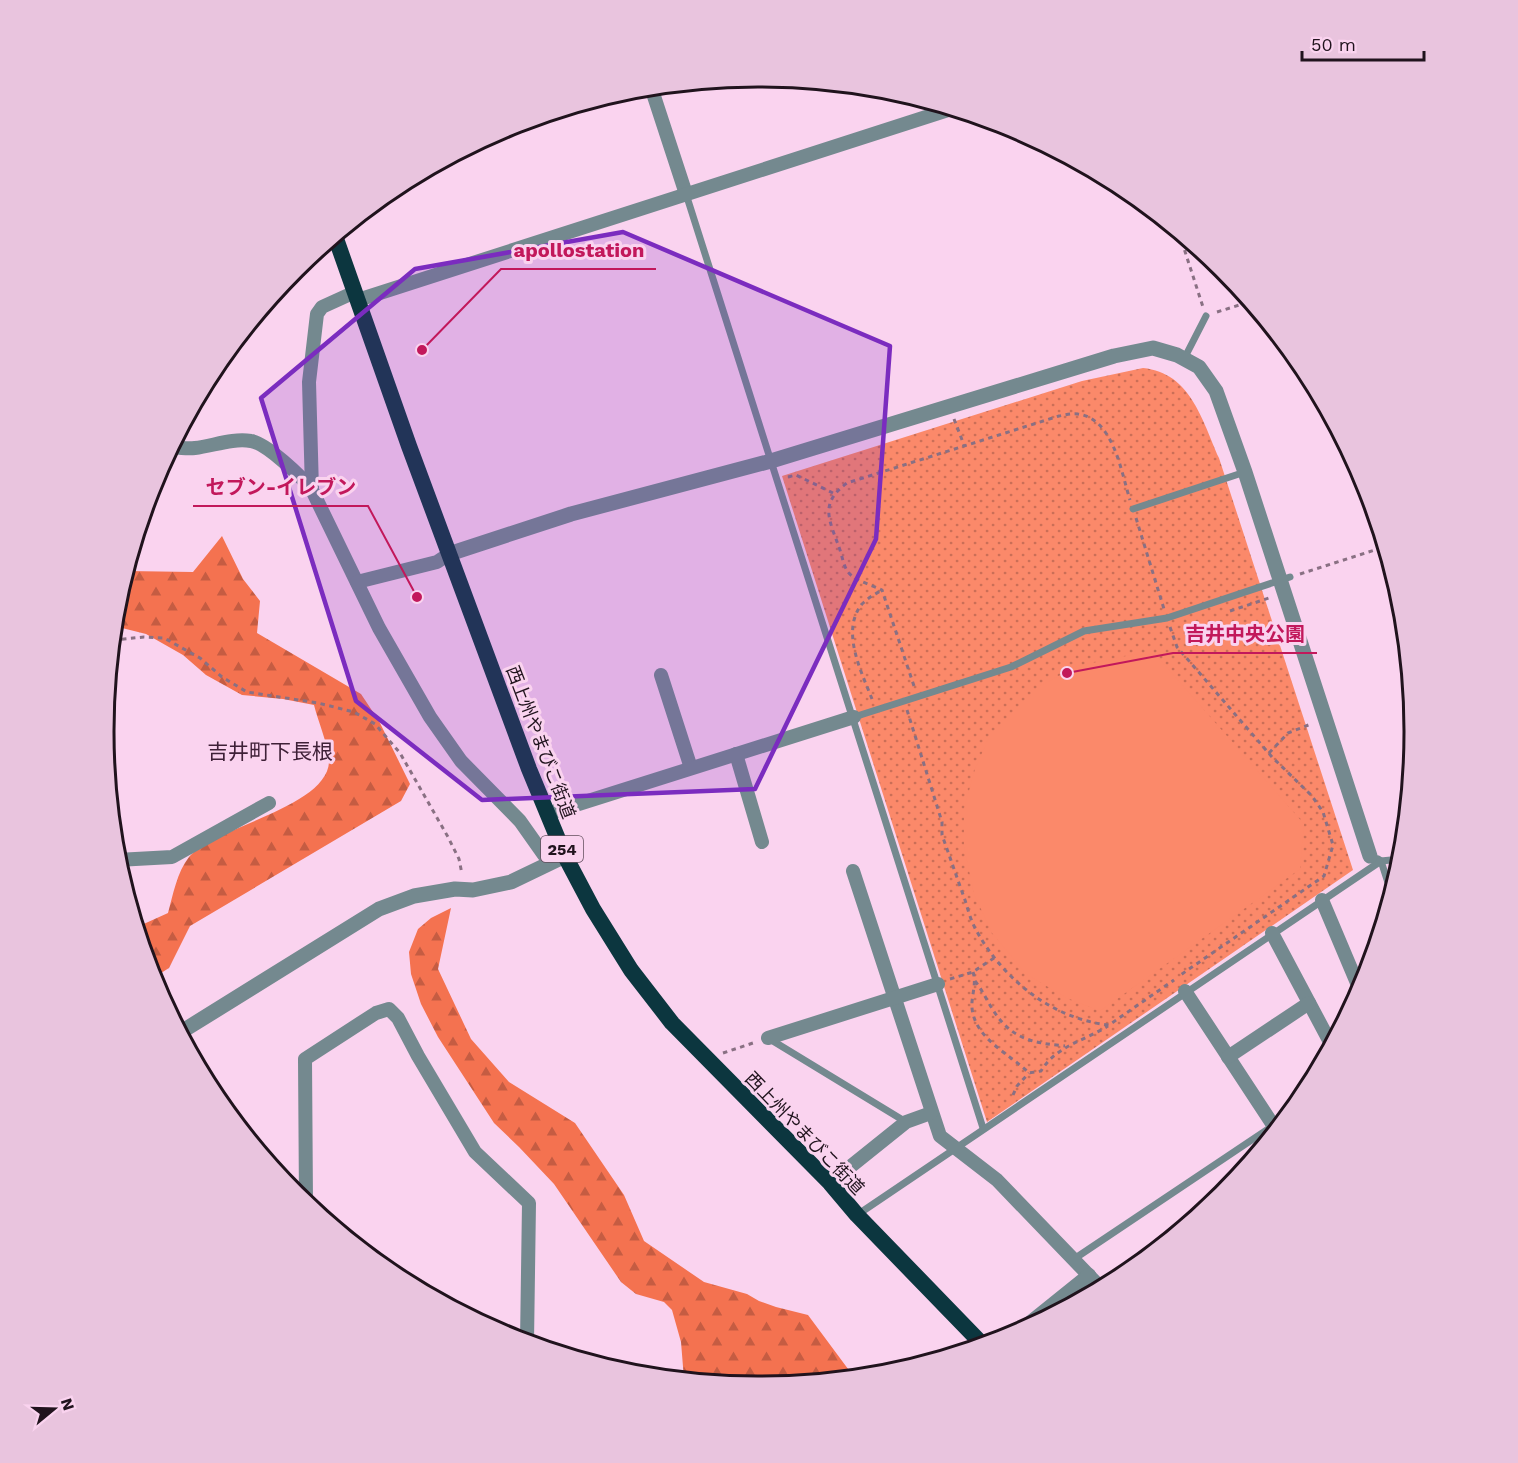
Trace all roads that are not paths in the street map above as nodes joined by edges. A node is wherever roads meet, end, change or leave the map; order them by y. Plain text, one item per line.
1 (654, 96) edge
2 (939, 113) edge
3 (686, 194) junction
4 (338, 244) edge
5 (356, 296) junction
6 (1206, 316) road end
7 (1184, 359) junction
8 (180, 448) edge
9 (771, 461) junction
10 (1245, 472) junction
11 (312, 490) junction
12 (1133, 509) road end
13 (449, 554) junction
14 (1285, 579) junction
15 (357, 582) junction
16 (661, 675) dead end
17 (854, 717) junction
18 (736, 754) junction
19 (692, 768) junction
20 (269, 804) dead end
21 (547, 813) junction
22 (762, 842) dead end
23 (544, 855) dead end
24 (565, 856) junction
25 (1375, 858) junction
26 (1391, 859) edge
27 (128, 860) edge
28 (853, 871) dead end
29 (1386, 880) edge
30 (1322, 900) junction
31 (1272, 933) junction
32 (1354, 977) edge
33 (938, 984) junction
34 (1185, 992) junction
35 (894, 998) junction
36 (1309, 1003) junction
37 (187, 1028) edge
38 (1327, 1036) edge
39 (768, 1038) joint
40 (1228, 1057) junction
41 (931, 1113) junction
42 (906, 1122) junction
43 (1271, 1122) edge
44 (983, 1128) junction
45 (1265, 1131) edge
46 (954, 1147) junction
47 (830, 1183) junction
48 (306, 1190) edge
49 (856, 1215) junction
50 (1074, 1259) junction
51 (1089, 1275) junction
52 (1095, 1281) edge
53 (1048, 1308) edge
54 (527, 1333) edge
55 (976, 1338) edge

1 - 3 street
2 - 3 street
3 - 5 street
3 - 9 lane
4 - 5 highway, 西上州やまびこ街道 / 254
5 - 11 street
5 - 13 highway, 西上州やまびこ街道 / 254
6 - 7 lane
7 - 9 street
7 - 10 street
8 - 11 street
9 - 13 street
9 - 17 lane
10 - 12 lane
10 - 14 street
11 - 15 street
13 - 15 street
13 - 21 highway, 西上州やまびこ街道 / 254
14 - 17 lane
14 - 25 street
15 - 23 street
16 - 19 street
17 - 18 street
17 - 33 lane
18 - 19 street
18 - 22 street
19 - 21 street
20 - 27 street
21 - 24 highway, 西上州やまびこ街道 / 254
24 - 37 street
24 - 47 highway, 西上州やまびこ街道 / 254
25 - 26 lane
25 - 29 lane
25 - 30 lane
28 - 35 street
30 - 31 lane
30 - 32 street
31 - 34 lane
31 - 36 street
33 - 35 street
33 - 44 lane
34 - 40 street
34 - 44 lane
35 - 39 street
35 - 41 street
36 - 38 street
36 - 40 street
39 - 42 lane
40 - 43 street
41 - 42 street
41 - 46 street
42 - 47 street
44 - 46 lane
45 - 50 lane
46 - 49 lane
46 - 50 street
47 - 49 highway, 西上州やまびこ街道 / 254
48 - 54 street
49 - 55 highway, 西上州やまびこ街道 / 254
50 - 51 street
51 - 52 street
51 - 53 street

